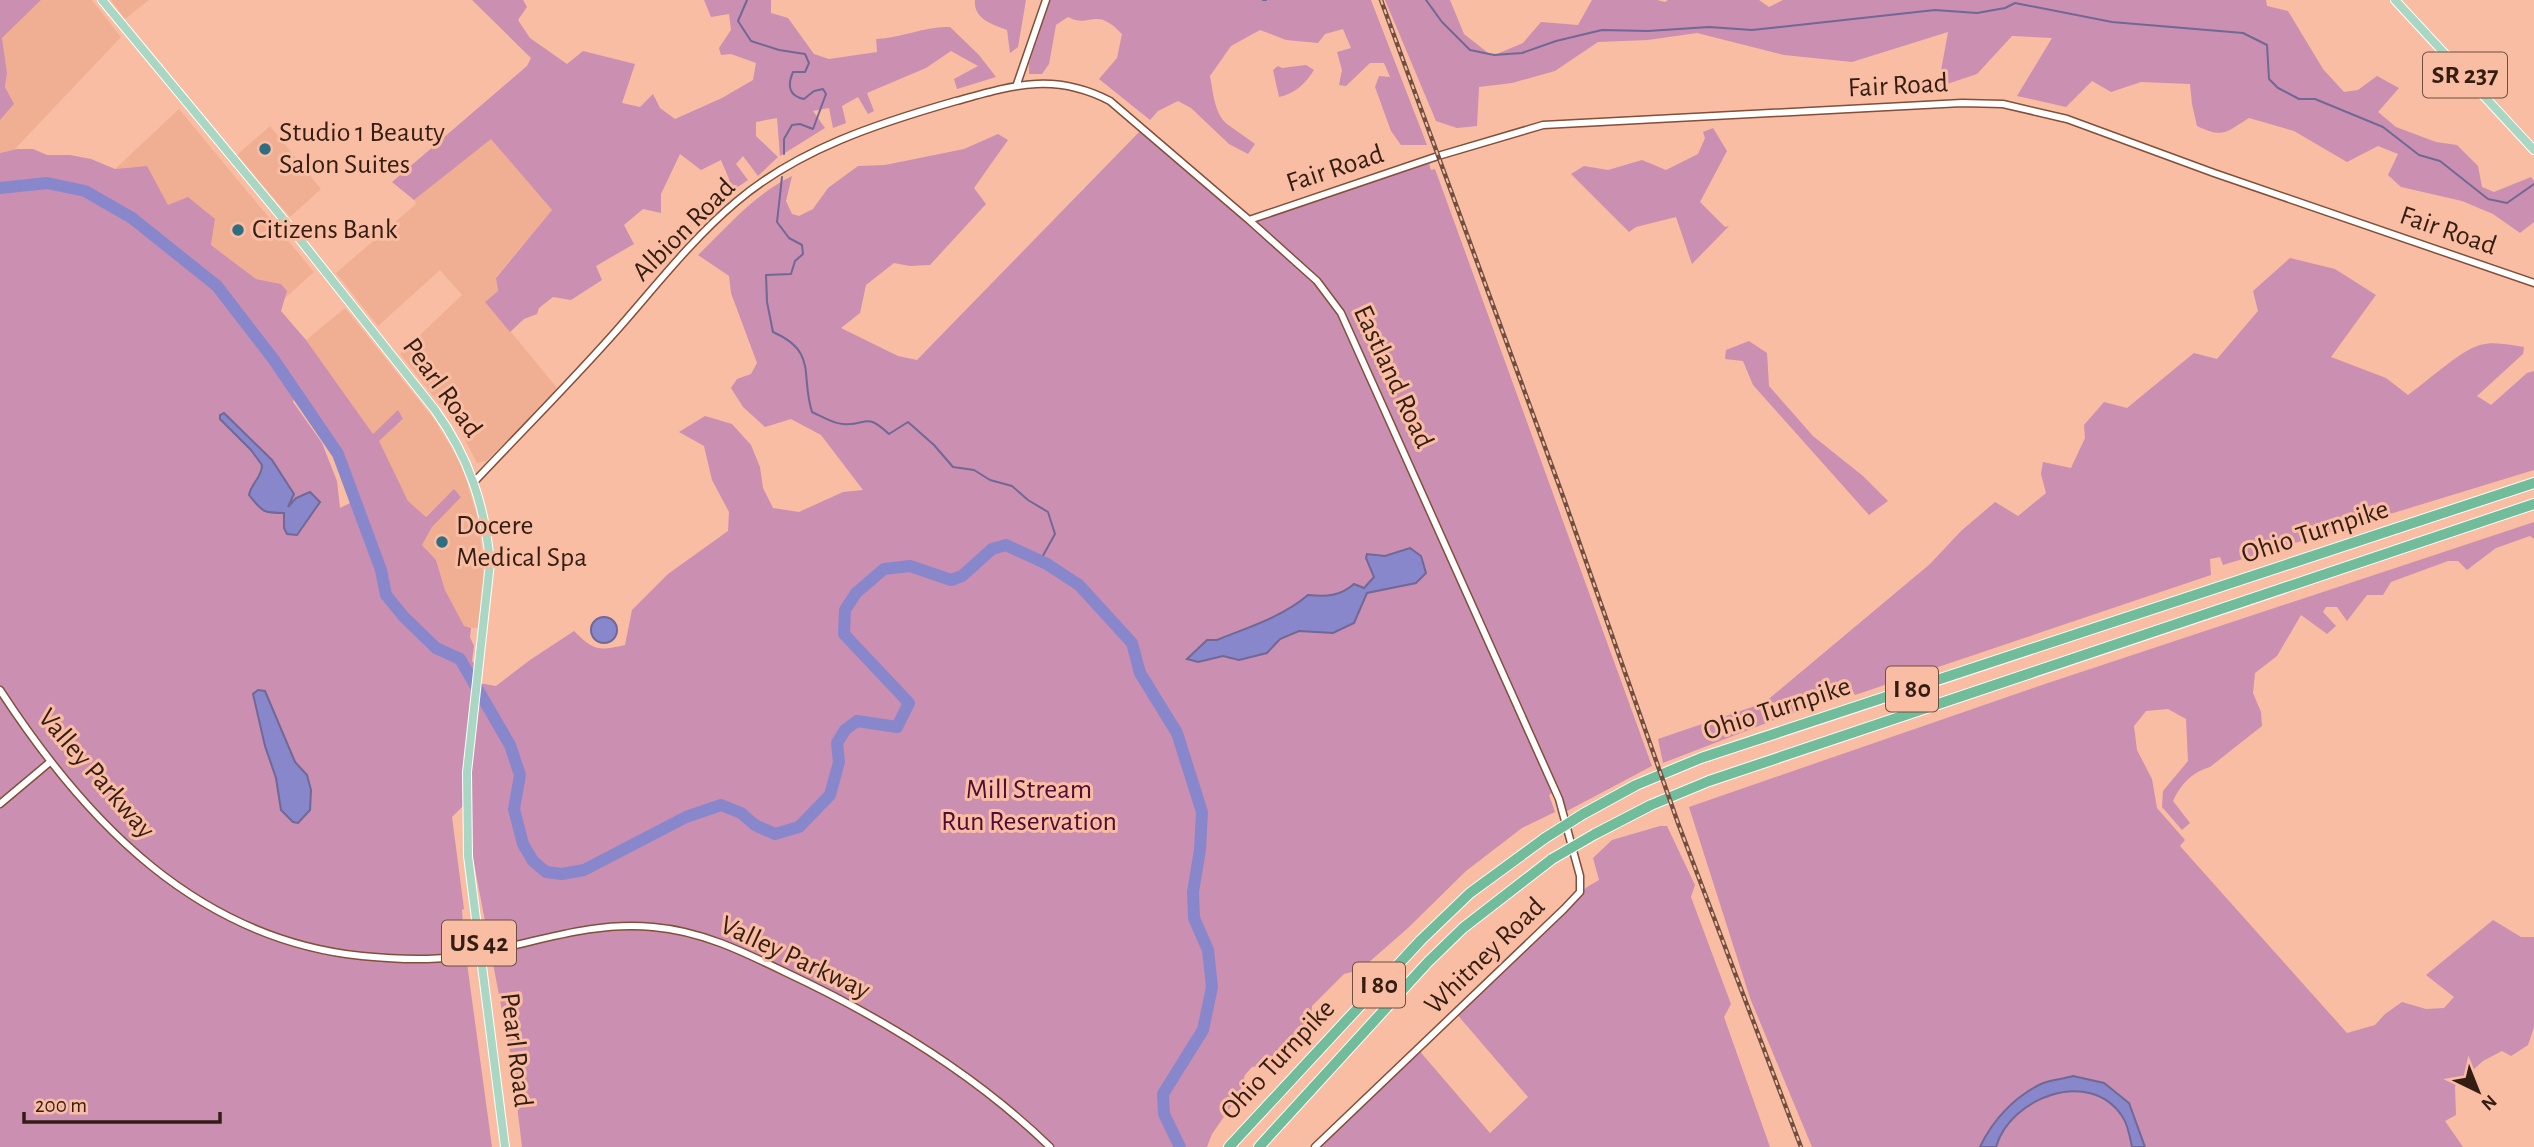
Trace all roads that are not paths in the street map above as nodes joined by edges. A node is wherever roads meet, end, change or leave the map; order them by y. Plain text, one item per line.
1 (102, 0) edge
2 (1046, 0) edge
3 (2395, 0) edge
4 (1017, 84) junction
5 (2534, 150) edge
6 (1249, 220) junction
7 (2534, 283) edge
8 (475, 481) junction
9 (2534, 484) edge
10 (2534, 504) edge
11 (0, 690) edge
12 (50, 762) junction
13 (0, 804) edge
14 (1570, 835) joint
15 (481, 952) junction
16 (505, 1147) edge
17 (1050, 1147) edge
18 (1229, 1147) edge
19 (1259, 1147) edge
20 (1315, 1147) edge

1 - 8 main road, Pearl Road / US 42
2 - 4 street
3 - 5 main road, SR 237
4 - 6 street, Eastland Road
4 - 8 street, Albion Road
6 - 7 street, Fair Road
6 - 14 street, Eastland Road
8 - 15 main road, Pearl Road / US 42
9 - 18 highway, Ohio Turnpike / I 80, bridge
10 - 19 highway, Ohio Turnpike / I 80, bridge
11 - 12 street, Valley Parkway
12 - 13 street
12 - 15 street, Valley Parkway
14 - 20 street, Whitney Road
15 - 16 main road, Pearl Road / US 42
15 - 17 street, Valley Parkway

